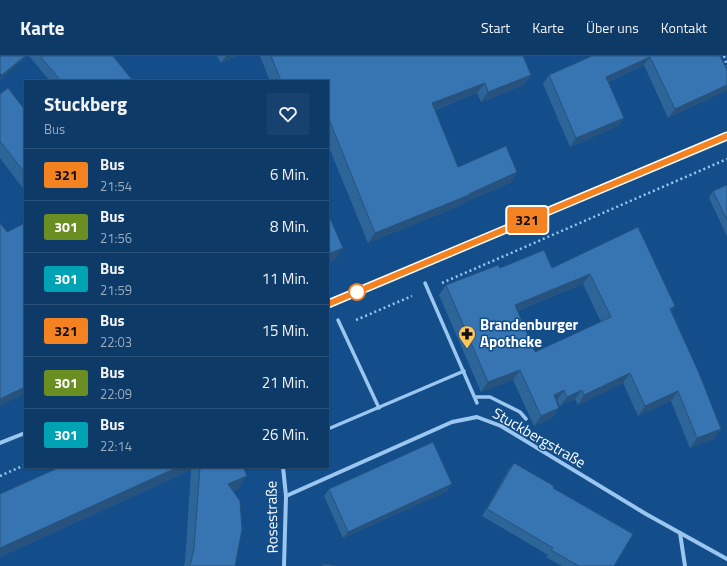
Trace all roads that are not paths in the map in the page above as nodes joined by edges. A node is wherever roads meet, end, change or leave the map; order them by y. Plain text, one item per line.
1 (727, 136) edge
2 (426, 283) dead end
3 (329, 304) edge
4 (338, 320) dead end
5 (464, 371) junction
6 (475, 397) junction
7 (477, 403) dead end
8 (378, 408) junction
9 (526, 419) dead end
10 (329, 430) edge
11 (24, 433) edge
12 (0, 443) edge
13 (283, 468) edge
14 (286, 496) junction
15 (680, 533) junction
16 (727, 559) edge
17 (284, 566) edge
18 (685, 566) edge

1 - 3 street
2 - 5 street
4 - 8 street
5 - 6 street
5 - 8 street
6 - 7 street
6 - 9 street
8 - 10 street
11 - 12 street
13 - 14 street, Rosestraße
14 - 15 street, Stuckbergstraße
14 - 17 street, Rosestraße
15 - 16 street, Stuckbergstraße
15 - 18 street

